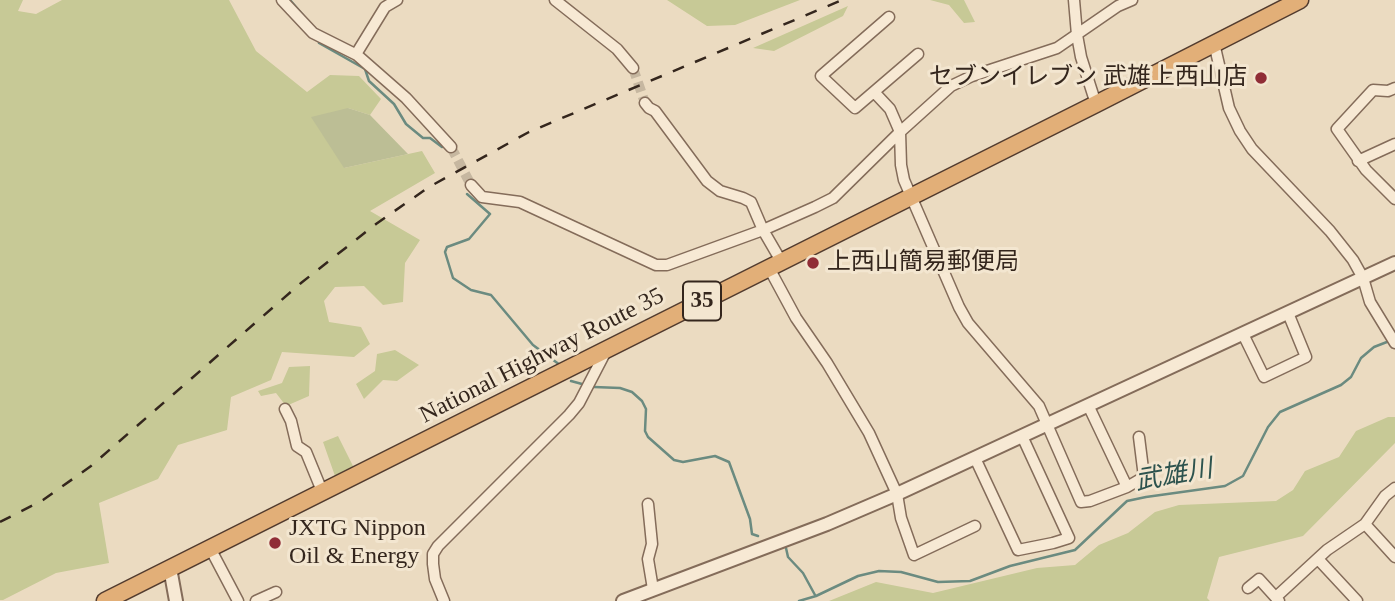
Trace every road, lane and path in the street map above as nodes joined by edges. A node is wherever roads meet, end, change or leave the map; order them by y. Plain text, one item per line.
1 (282, 0) edge
2 (397, 0) edge
3 (555, 0) edge
4 (1074, 0) edge
5 (1132, 0) edge
6 (1300, 0) edge
7 (889, 17) dead end
8 (1077, 35) junction
9 (1214, 43) junction
10 (918, 54) dead end
11 (357, 55) junction
12 (633, 68) tunnel mouth
13 (1395, 88) edge
14 (874, 92) junction
15 (645, 103) tunnel mouth
16 (1096, 104) junction
17 (900, 132) junction
18 (1395, 144) edge
19 (451, 147) tunnel mouth
20 (1359, 161) junction
21 (471, 185) tunnel mouth
22 (912, 196) junction
23 (1395, 198) edge
24 (763, 230) junction
25 (1395, 262) edge
26 (775, 265) junction
27 (1363, 278) junction
28 (1288, 313) junction
29 (1243, 334) junction
30 (1395, 343) edge
31 (607, 349) junction
32 (1088, 405) junction
33 (285, 408) dead end
34 (1046, 425) junction
35 (1021, 436) junction
36 (1139, 437) dead end
37 (975, 458) junction
38 (1127, 487) junction
39 (1395, 488) edge
40 (322, 491) junction
41 (897, 494) junction
42 (648, 504) dead end
43 (1365, 524) junction
44 (975, 526) dead end
45 (210, 548) junction
46 (1395, 556) edge
47 (1318, 559) junction
48 (170, 568) junction
49 (1248, 588) dead end
50 (653, 589) junction
51 (276, 592) dead end
52 (1277, 599) edge
53 (104, 601) edge
54 (176, 601) edge
55 (238, 601) edge
56 (256, 601) edge
57 (444, 601) edge
58 (623, 601) edge
59 (1357, 601) edge

1 - 11 street
2 - 11 street
3 - 12 street
4 - 8 street
5 - 8 street
6 - 9 highway, National Highway Route 35 / 35
7 - 14 street
8 - 16 street
8 - 17 street
9 - 16 highway, National Highway Route 35 / 35
9 - 27 street
10 - 14 street
11 - 19 street
13 - 20 street
14 - 17 street
15 - 24 street
16 - 22 highway, National Highway Route 35 / 35
17 - 22 street
17 - 24 street
18 - 20 street
20 - 23 street
21 - 24 street
22 - 26 highway, National Highway Route 35 / 35
22 - 34 street
24 - 26 street
25 - 27 street
26 - 31 highway, National Highway Route 35 / 35
26 - 41 street
27 - 28 street
27 - 30 street
28 - 29 street
28 - 29 street
29 - 32 street
31 - 40 highway, National Highway Route 35 / 35
31 - 57 street
32 - 34 street
32 - 38 street
33 - 40 street
34 - 35 street
34 - 38 street
35 - 37 street
35 - 37 street
36 - 38 street
37 - 41 street
39 - 43 street
40 - 45 highway, National Highway Route 35 / 35
41 - 44 street
41 - 50 street
42 - 50 street
43 - 46 street
43 - 47 street
45 - 48 highway, National Highway Route 35 / 35
45 - 55 street
47 - 52 street
47 - 59 street
48 - 53 highway, National Highway Route 35 / 35
48 - 54 street
49 - 52 street
50 - 58 street
51 - 56 street

